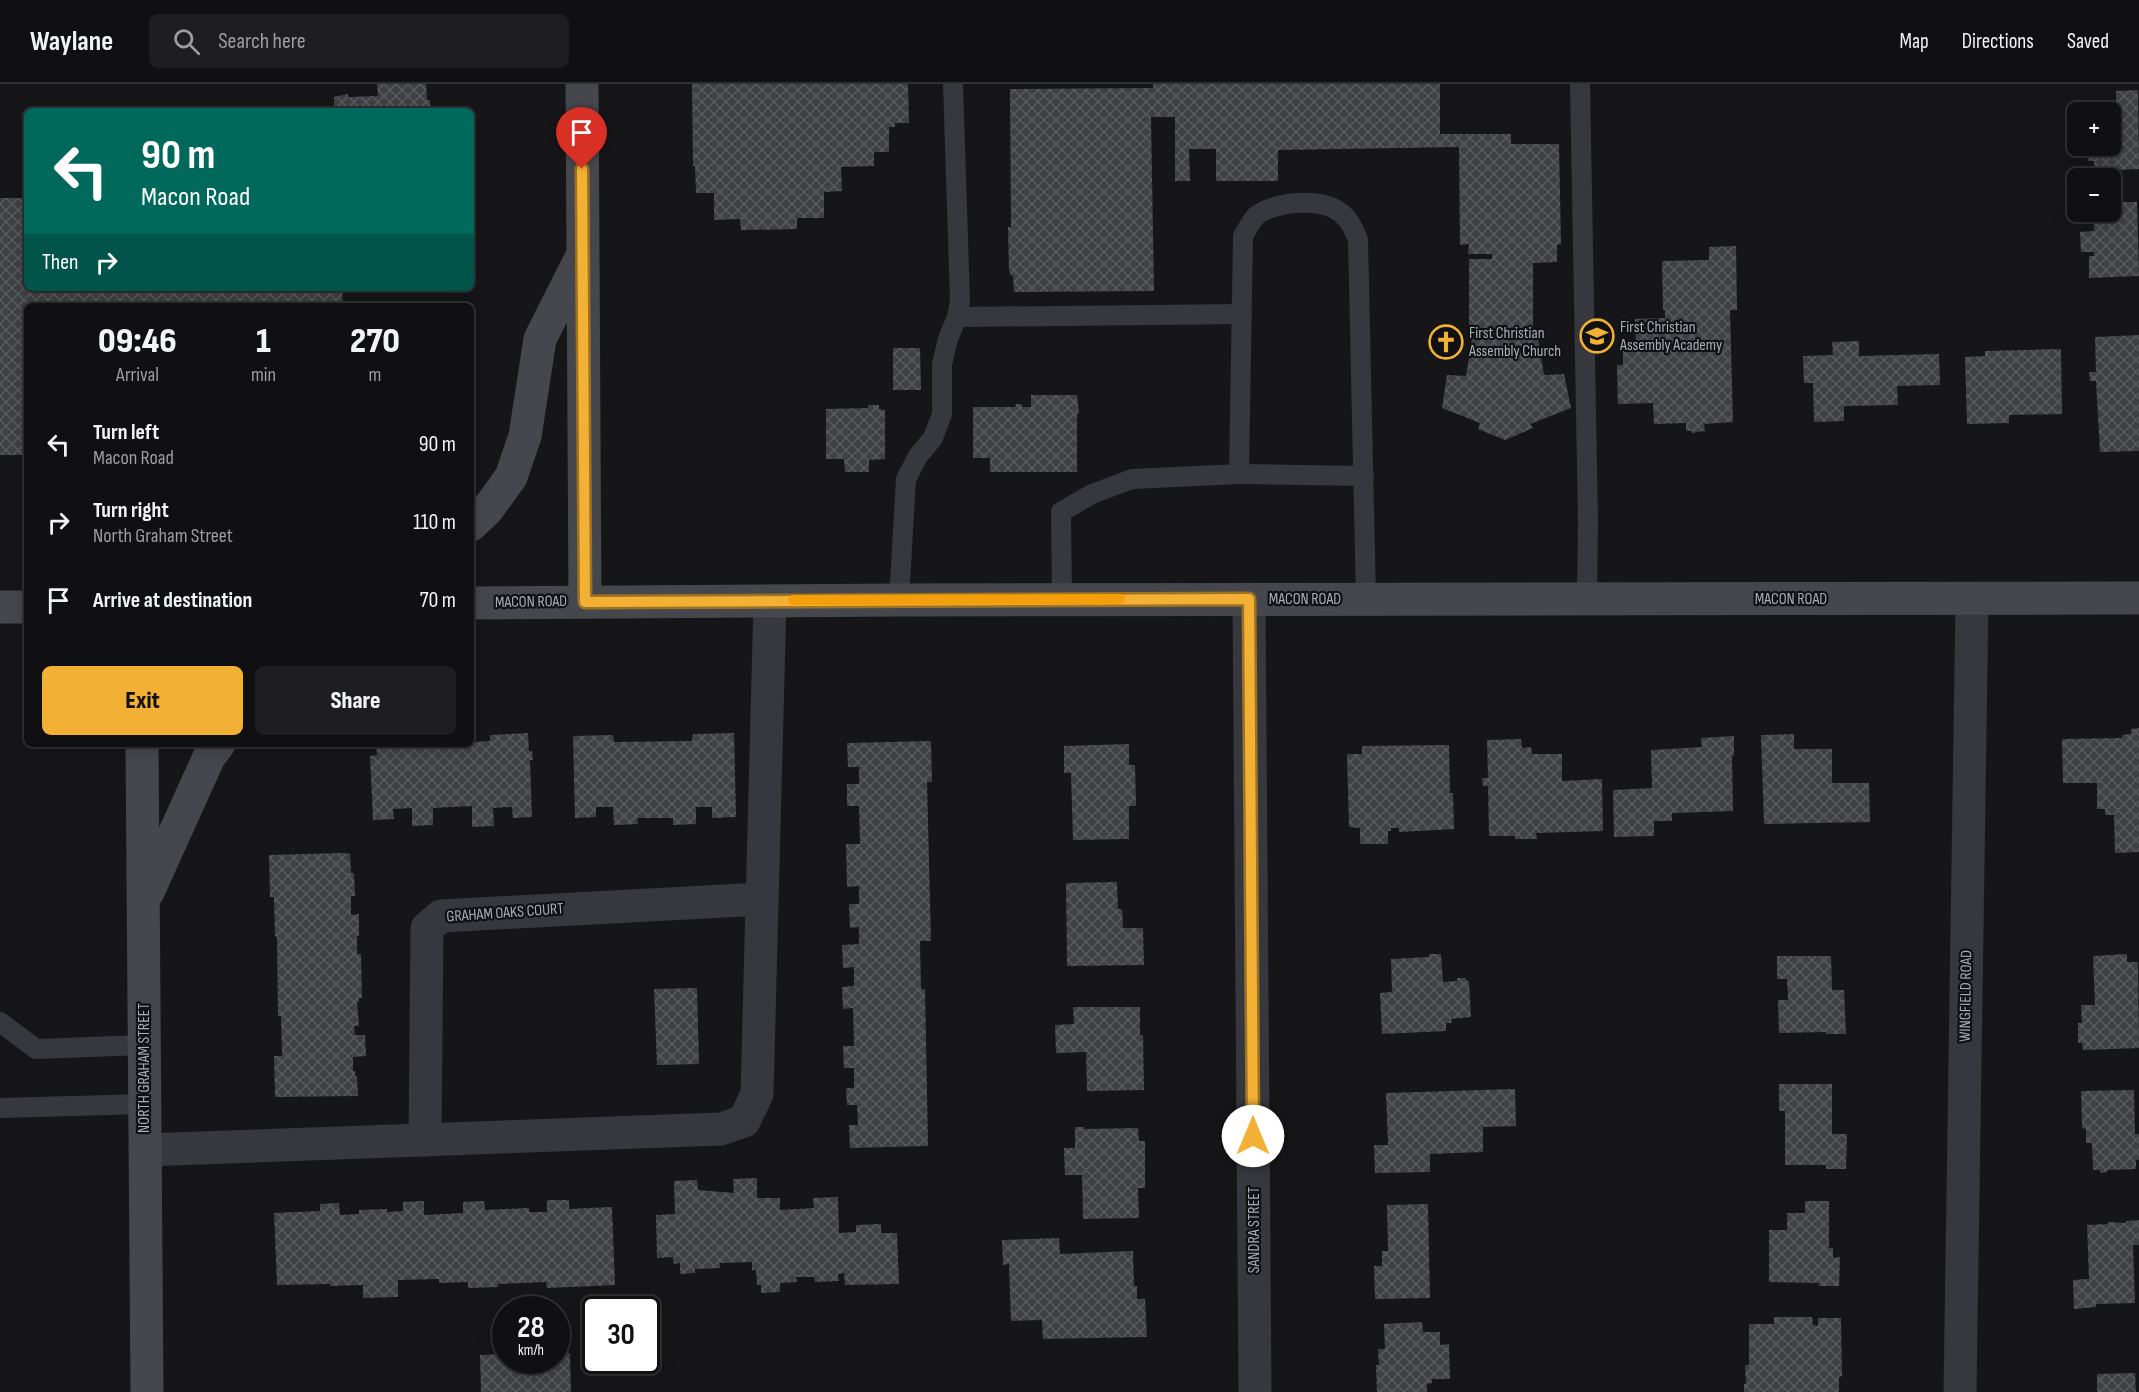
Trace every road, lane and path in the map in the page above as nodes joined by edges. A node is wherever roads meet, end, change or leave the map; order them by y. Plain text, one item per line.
1 (582, 84) edge
2 (953, 84) edge
3 (1580, 84) edge
4 (583, 253) junction
5 (1242, 314) junction
6 (957, 317) junction
7 (1239, 474) junction
8 (1364, 476) junction
9 (474, 522) edge
10 (2139, 598) edge
11 (1249, 599) junction
12 (1366, 599) junction
13 (1587, 599) junction
14 (770, 600) junction
15 (899, 600) junction
16 (1062, 600) junction
17 (1972, 600) junction
18 (585, 602) junction
19 (474, 603) edge
20 (0, 607) edge
21 (24, 607) edge
22 (142, 747) edge
23 (217, 747) edge
24 (762, 899) junction
25 (143, 902) junction
26 (0, 1022) edge
27 (144, 1045) junction
28 (144, 1104) junction
29 (0, 1108) edge
30 (425, 1140) junction
31 (145, 1150) junction
32 (147, 1392) edge
33 (1255, 1392) edge
34 (1960, 1392) edge

1 - 4 main road
2 - 6 lane
3 - 13 lane
4 - 9 main road
4 - 18 main road
5 - 6 lane
5 - 7 lane
5 - 8 lane
6 - 15 lane
7 - 8 lane
7 - 16 lane
8 - 12 lane
10 - 17 main road, MACON ROAD
11 - 12 main road, MACON ROAD
11 - 16 main road, MACON ROAD
11 - 33 street, SANDRA STREET
12 - 13 main road, MACON ROAD
13 - 17 main road, MACON ROAD
14 - 15 main road, MACON ROAD
14 - 18 main road, MACON ROAD
14 - 24 street
15 - 16 main road, MACON ROAD
17 - 34 street, WINGFIELD ROAD
18 - 19 main road, MACON ROAD
20 - 21 main road
22 - 25 main road, NORTH GRAHAM STREET
23 - 25 main road
24 - 30 street
24 - 30 street, GRAHAM OAKS COURT
25 - 27 main road, NORTH GRAHAM STREET
26 - 27 lane
27 - 28 main road, NORTH GRAHAM STREET
28 - 29 lane
28 - 31 main road, NORTH GRAHAM STREET
30 - 31 street
31 - 32 main road, NORTH GRAHAM STREET

